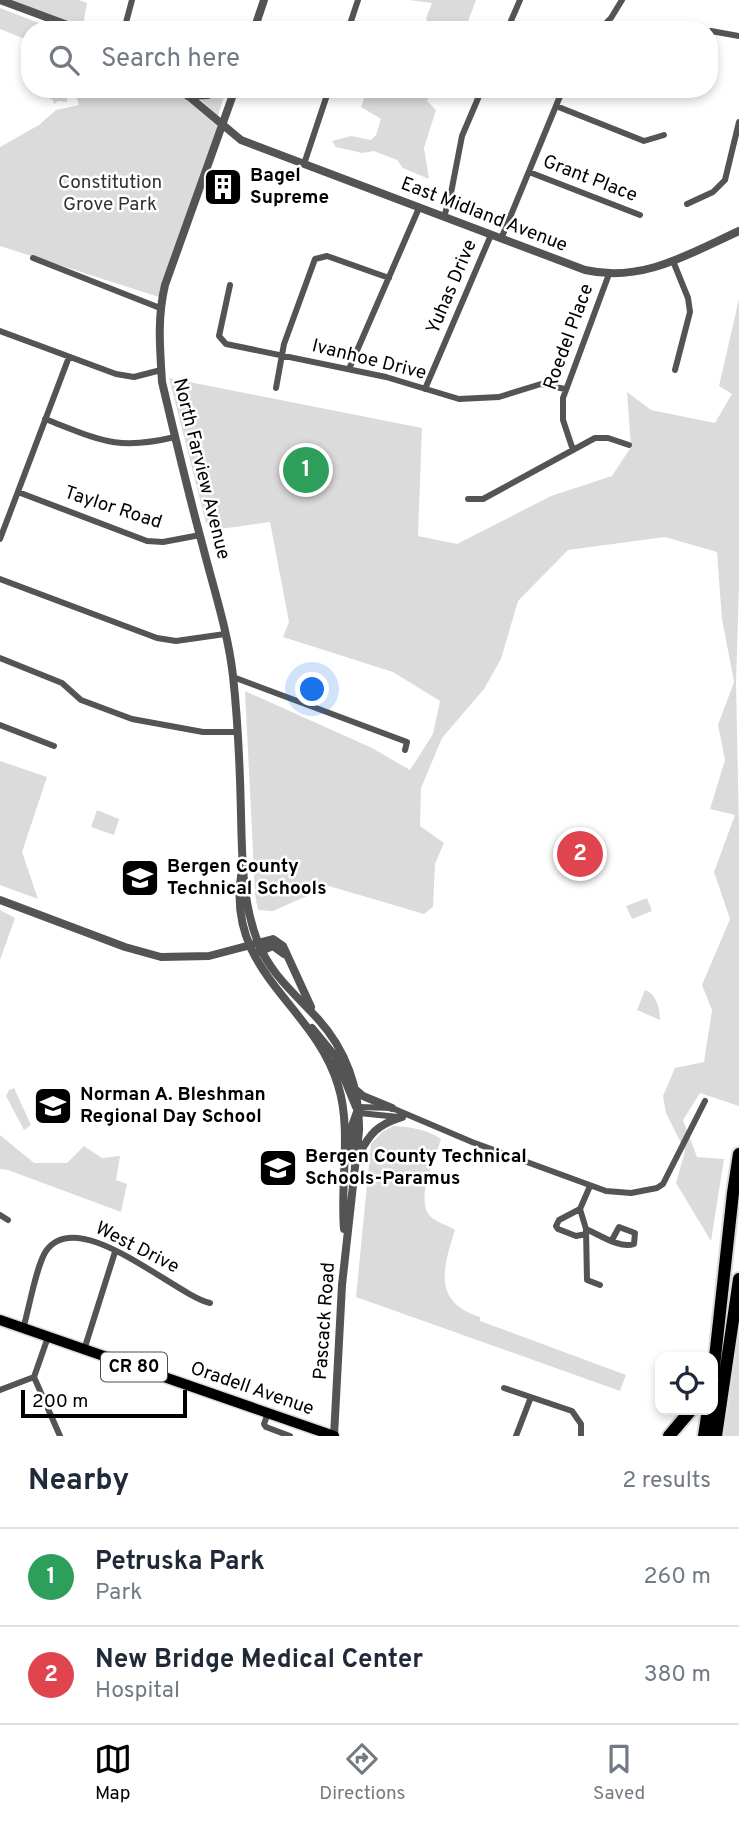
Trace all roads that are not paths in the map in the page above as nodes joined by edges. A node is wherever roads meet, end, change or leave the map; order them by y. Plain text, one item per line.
1 (0, 0) edge
2 (132, 0) edge
3 (264, 0) edge
4 (358, 0) edge
5 (520, 0) edge
6 (622, 0) edge
7 (57, 21) edge
8 (126, 21) edge
9 (257, 21) edge
10 (351, 21) edge
11 (511, 21) edge
12 (609, 21) edge
13 (718, 32) edge
14 (739, 36) edge
15 (191, 98) edge
16 (231, 98) edge
17 (326, 98) edge
18 (478, 98) edge
19 (560, 98) edge
20 (556, 106) junction
21 (739, 122) edge
22 (223, 126) junction
23 (664, 135) dead end
24 (304, 164) junction
25 (529, 172) junction
26 (687, 204) dead end
27 (419, 208) junction
28 (640, 215) dead end
29 (444, 217) junction
30 (739, 231) edge
31 (491, 235) junction
32 (501, 239) junction
33 (33, 258) dead end
34 (674, 261) junction
35 (608, 274) junction
36 (389, 278) junction
37 (230, 285) dead end
38 (160, 308) junction
39 (0, 331) edge
40 (281, 356) junction
41 (69, 357) junction
42 (349, 369) junction
43 (161, 370) junction
44 (675, 370) dead end
45 (276, 388) dead end
46 (425, 389) junction
47 (565, 389) junction
48 (45, 419) junction
49 (175, 437) junction
50 (629, 445) dead end
51 (573, 450) junction
52 (18, 492) junction
53 (468, 499) dead end
54 (200, 535) junction
55 (0, 538) edge
56 (0, 579) edge
57 (226, 634) junction
58 (0, 658) edge
59 (233, 677) junction
60 (0, 726) edge
61 (238, 732) junction
62 (54, 746) dead end
63 (405, 750) dead end
64 (0, 900) edge
65 (255, 948) junction
66 (298, 1016) junction
67 (318, 1019) junction
68 (356, 1090) junction
69 (705, 1101) dead end
70 (392, 1108) junction
71 (359, 1110) junction
72 (402, 1117) junction
73 (413, 1119) junction
74 (739, 1154) edge
75 (355, 1161) junction
76 (590, 1186) junction
77 (580, 1209) junction
78 (0, 1215) edge
79 (343, 1217) junction
80 (8, 1220) dead end
81 (586, 1232) junction
82 (612, 1240) dead end
83 (346, 1250) junction
84 (115, 1252) junction
85 (739, 1279) edge
86 (600, 1285) dead end
87 (210, 1303) dead end
88 (0, 1320) edge
89 (23, 1329) junction
90 (48, 1337) junction
91 (84, 1350) junction
92 (714, 1352) edge
93 (34, 1377) junction
94 (504, 1388) dead end
95 (0, 1390) edge
96 (531, 1397) junction
97 (268, 1413) junction
98 (687, 1415) edge
99 (707, 1415) edge
100 (60, 1436) edge
101 (290, 1436) edge
102 (334, 1436) edge
103 (516, 1436) edge
104 (581, 1436) edge
105 (669, 1436) edge
106 (704, 1436) edge
107 (716, 1436) edge

1 - 7 street
2 - 8 street
3 - 9 street
4 - 10 street
5 - 11 street
6 - 12 street
13 - 14 street
15 - 22 street, East Midland Avenue
16 - 22 street, North Farview Avenue
17 - 24 street
18 - 29 street
19 - 20 street
20 - 23 street
20 - 25 street
21 - 26 street
22 - 24 street, East Midland Avenue
22 - 38 street, North Farview Avenue
24 - 27 street, East Midland Avenue
25 - 28 street, Grant Place
25 - 32 street
27 - 29 street, East Midland Avenue
27 - 36 street
29 - 31 street, East Midland Avenue
30 - 34 street, East Midland Avenue
31 - 32 street, East Midland Avenue
31 - 46 street, Yuhas Drive
32 - 35 street, East Midland Avenue
33 - 38 street
34 - 35 street, East Midland Avenue
34 - 44 street
35 - 47 street, Roedel Place
36 - 40 street
36 - 42 street
37 - 40 street, Ivanhoe Drive
38 - 43 street, North Farview Avenue
39 - 41 street
40 - 42 street, Ivanhoe Drive
40 - 45 street
41 - 43 street
41 - 48 street
42 - 46 street, Ivanhoe Drive
43 - 49 street, North Farview Avenue
46 - 47 street, Ivanhoe Drive
47 - 51 street, Roedel Place
48 - 49 street
48 - 52 street
49 - 54 street, North Farview Avenue
50 - 51 street
51 - 53 street
52 - 54 street, Taylor Road
52 - 55 street
54 - 57 street, North Farview Avenue
56 - 57 street
57 - 59 street, North Farview Avenue
58 - 61 street
59 - 61 street, North Farview Avenue
59 - 63 street
60 - 62 street
61 - 65 street, North Farview Avenue
64 - 65 street
65 - 66 street, North Farview Avenue
65 - 67 street, North Farview Avenue
65 - 67 street
66 - 71 street
66 - 79 street, North Farview Avenue
67 - 68 street, North Farview Avenue
68 - 70 street
68 - 71 street, North Farview Avenue
69 - 76 street
70 - 71 street
70 - 73 street
71 - 72 street
71 - 75 street, North Farview Avenue
71 - 79 street
72 - 73 street
72 - 75 street
73 - 76 street
74 - 92 highway
75 - 83 street, North Farview Avenue
76 - 77 street
77 - 81 street
77 - 81 street
78 - 80 street
79 - 83 street, North Farview Avenue
81 - 82 street
81 - 86 street
83 - 102 street, Pascack Road
84 - 87 street, West Drive
84 - 89 street, West Drive
84 - 91 street
85 - 107 highway
88 - 89 main road, Oradell Avenue / CR 80
89 - 90 main road, Oradell Avenue / CR 80
90 - 91 main road, Oradell Avenue / CR 80
90 - 93 street
91 - 97 main road, Oradell Avenue / CR 80
93 - 95 street
93 - 100 street
94 - 96 street
96 - 103 street
96 - 104 street
97 - 101 street
97 - 102 main road, Oradell Avenue / CR 80
98 - 105 highway
99 - 106 highway

